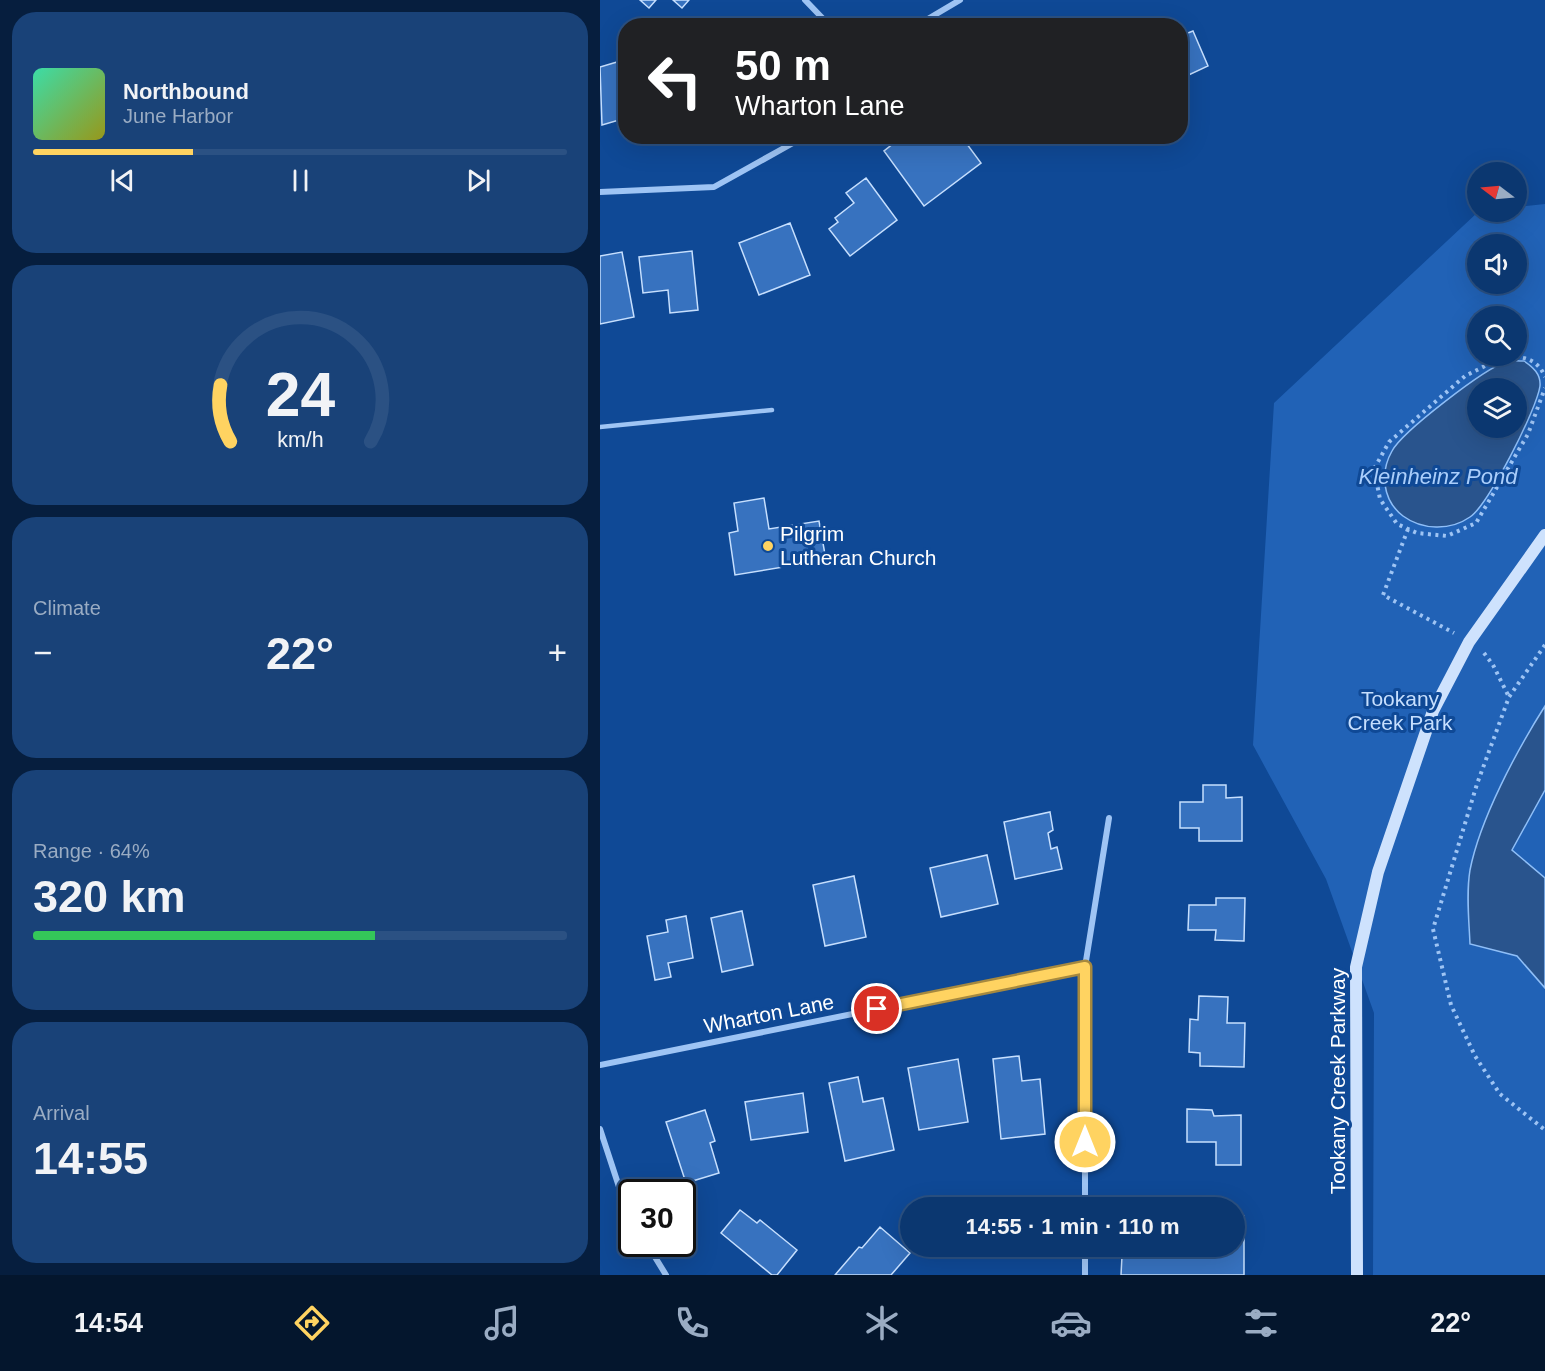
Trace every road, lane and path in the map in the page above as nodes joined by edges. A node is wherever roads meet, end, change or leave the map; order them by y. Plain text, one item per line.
1 (805, 0) edge
2 (960, 0) edge
3 (822, 18) edge
4 (930, 18) edge
5 (791, 144) edge
6 (600, 192) edge
7 (1527, 358) edge
8 (1486, 366) edge
9 (1545, 377) edge
10 (1545, 388) edge
11 (772, 410) dead end
12 (600, 427) edge
13 (1408, 529) junction
14 (1545, 535) edge
15 (1454, 633) dead end
16 (1545, 645) edge
17 (1481, 650) dead end
18 (1509, 697) junction
19 (1109, 818) dead end
20 (1085, 967) junction
21 (600, 1065) edge
22 (600, 1129) edge
23 (1545, 1130) edge
24 (618, 1184) edge
25 (1085, 1197) edge
26 (655, 1257) edge
27 (1085, 1257) edge
28 (666, 1275) edge
29 (1085, 1275) edge
30 (1357, 1275) edge

1 - 3 street
2 - 4 street
5 - 6 street
7 - 9 path
8 - 13 path
10 - 13 path
11 - 12 lane
13 - 15 path
14 - 30 street, Tookany Creek Parkway
16 - 18 path
17 - 18 path
18 - 23 path
19 - 20 street
20 - 21 street, Wharton Lane
20 - 25 street
22 - 24 street
26 - 28 street
27 - 29 street

